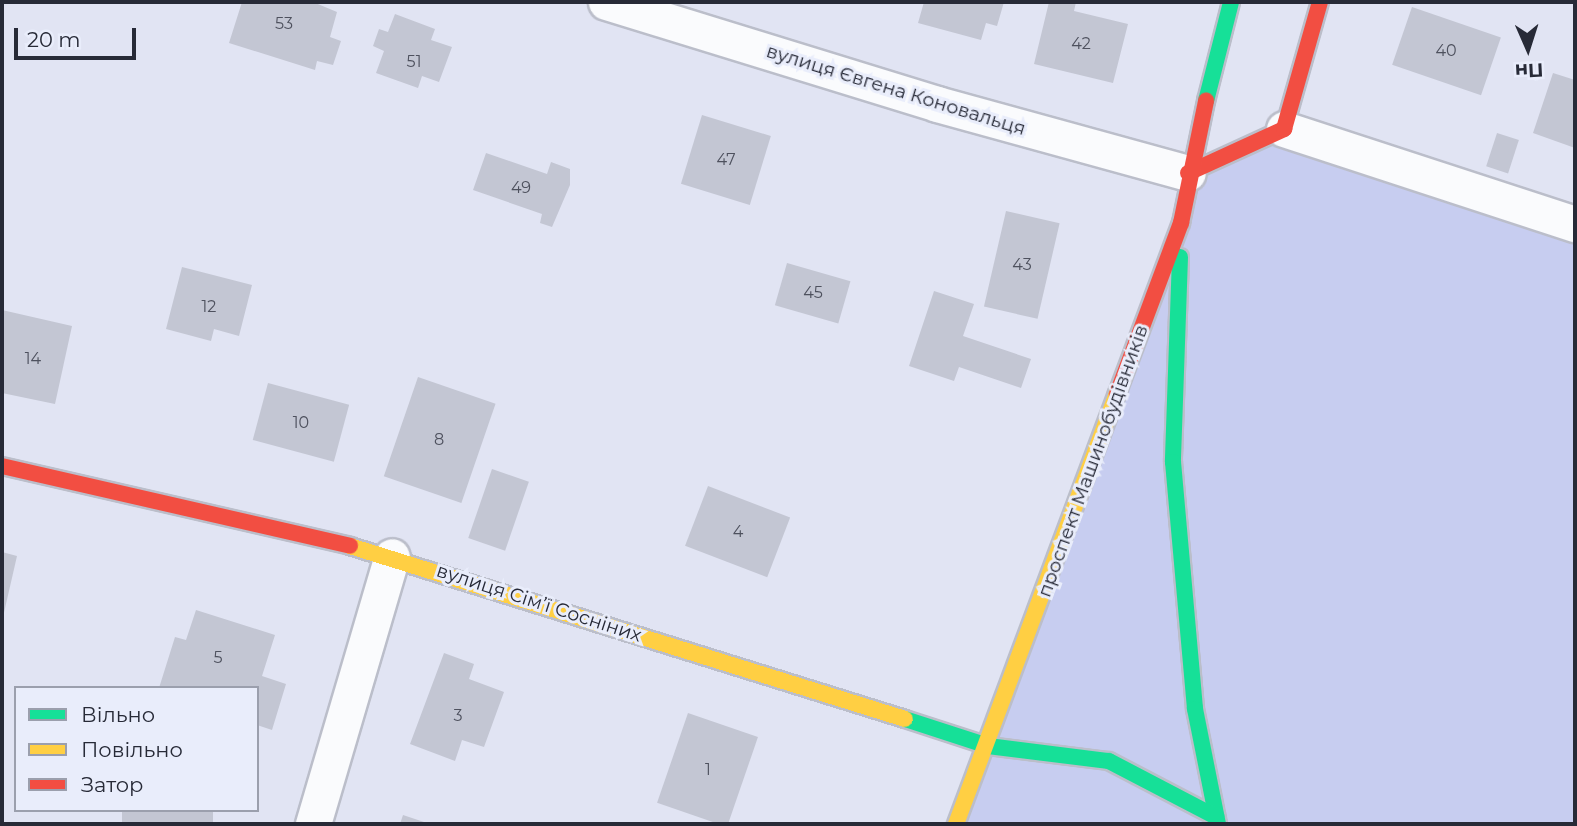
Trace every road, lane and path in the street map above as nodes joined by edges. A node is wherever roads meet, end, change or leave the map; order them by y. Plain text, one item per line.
1 (606, 2) edge
2 (1231, 2) edge
3 (1320, 2) edge
4 (1284, 129) junction
5 (1188, 173) junction
6 (1181, 223) junction
7 (1575, 224) edge
8 (2, 466) edge
9 (392, 556) junction
10 (988, 747) junction
11 (1217, 821) edge
12 (313, 824) edge
13 (956, 824) edge

1 - 5 street, вулиця Євгена Коновальця
2 - 5 street, проспект Машинобудівників
3 - 4 street
4 - 5 street
4 - 7 street
5 - 6 street, проспект Машинобудівників
6 - 10 street, проспект Машинобудівників
6 - 11 street
8 - 9 street, вулиця Сім’ї Сосніних
9 - 10 street, вулиця Сім’ї Сосніних
9 - 12 street
10 - 11 street, вулиця Сім’ї Сосніних
10 - 13 street

